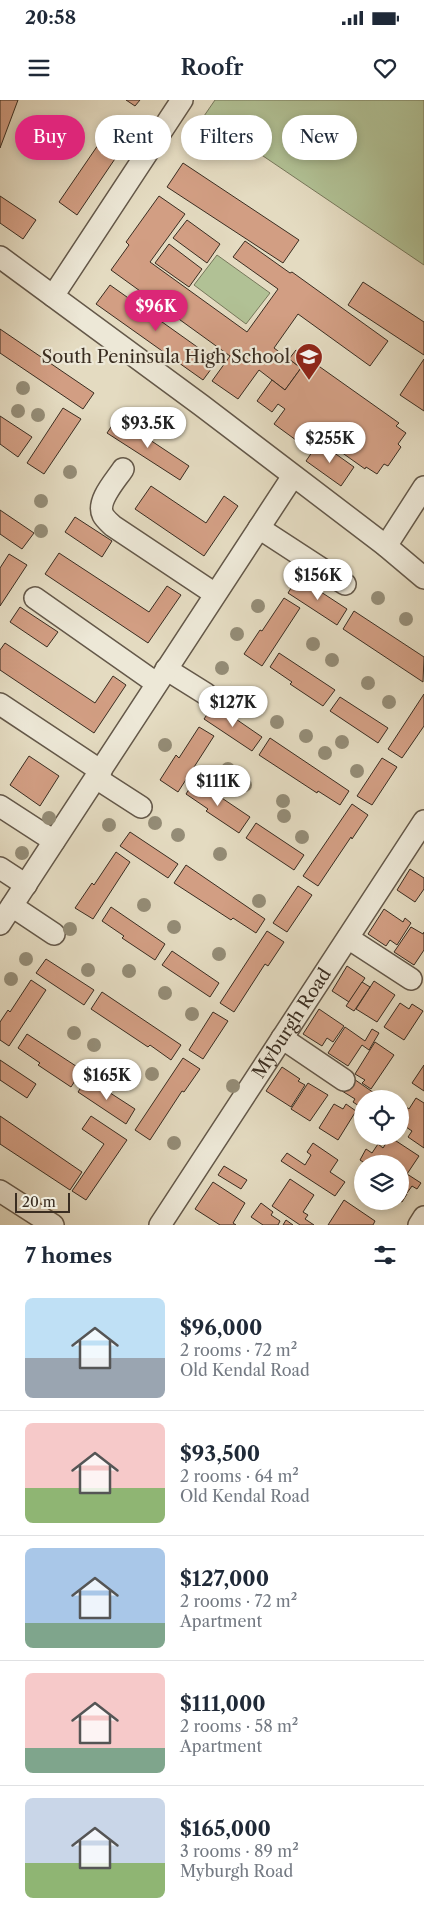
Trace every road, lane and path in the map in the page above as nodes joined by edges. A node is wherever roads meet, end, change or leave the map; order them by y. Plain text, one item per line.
1 (182, 100) edge
2 (0, 257) edge
3 (53, 296) junction
4 (123, 469) dead end
5 (293, 476) junction
6 (424, 488) edge
7 (259, 528) junction
8 (386, 546) junction
9 (424, 578) edge
10 (345, 584) dead end
11 (214, 594) junction
12 (35, 598) dead end
13 (161, 676) junction
14 (206, 694) dead end
15 (0, 704) edge
16 (98, 775) junction
17 (0, 806) edge
18 (141, 806) dead end
19 (421, 833) edge
20 (54, 841) junction
21 (0, 868) edge
22 (26, 885) junction
23 (12, 906) junction
24 (0, 924) edge
25 (54, 934) dead end
26 (348, 938) junction
27 (412, 979) dead end
28 (282, 1038) junction
29 (344, 1080) dead end
30 (0, 1191) edge
31 (424, 1217) edge
32 (53, 1225) edge
33 (160, 1225) edge
34 (419, 1225) edge

1 - 3 street
2 - 3 street
3 - 5 street
4 - 11 street
5 - 7 street
5 - 8 street
6 - 8 street
7 - 10 street
7 - 11 street
8 - 9 street
11 - 13 street
12 - 13 street
13 - 14 street
13 - 16 street
15 - 16 street
16 - 18 street
16 - 20 street
17 - 20 street
19 - 26 street, Myburgh Road
20 - 22 street
21 - 22 street
22 - 23 street
23 - 24 street
23 - 25 street
26 - 27 street
26 - 28 street, Myburgh Road
28 - 29 street
28 - 33 street, Myburgh Road
30 - 32 street
31 - 34 street

